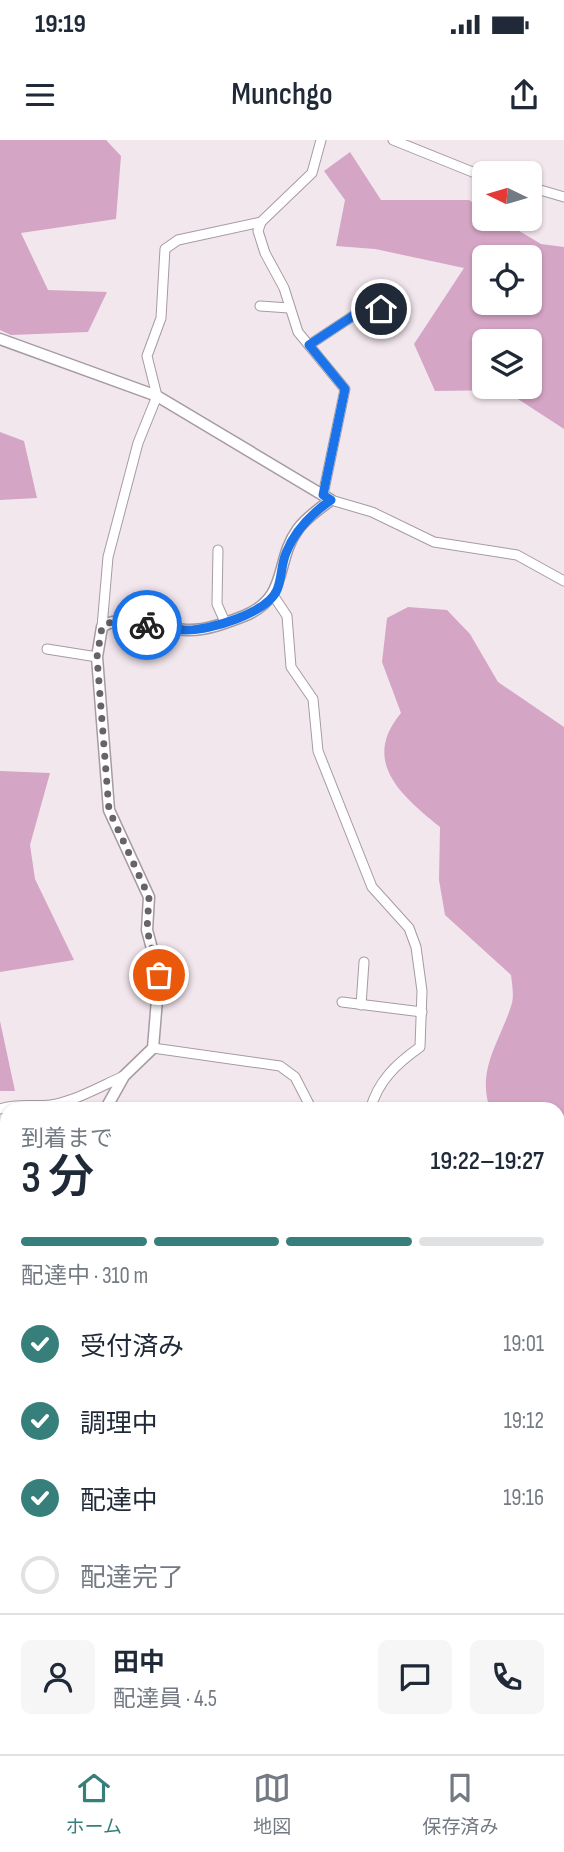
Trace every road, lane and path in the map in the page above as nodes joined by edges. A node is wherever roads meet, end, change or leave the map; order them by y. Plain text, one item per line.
1 (321, 140) edge
2 (393, 140) edge
3 (472, 172) edge
4 (542, 191) edge
5 (564, 197) edge
6 (261, 222) junction
7 (260, 306) dead end
8 (289, 308) junction
9 (400, 308) dead end
10 (0, 339) edge
11 (309, 345) junction
12 (157, 396) junction
13 (327, 497) junction
14 (218, 550) dead end
15 (564, 581) edge
16 (274, 595) junction
17 (225, 622) junction
18 (102, 627) junction
19 (47, 649) dead end
20 (97, 657) junction
21 (364, 962) dead end
22 (342, 1002) dead end
23 (361, 1004) junction
24 (422, 1012) junction
25 (153, 1048) junction
26 (124, 1076) junction
27 (63, 1102) edge
28 (109, 1102) edge
29 (308, 1102) edge
30 (372, 1102) edge

1 - 6 street
2 - 3 street
4 - 5 street
6 - 8 street
6 - 12 street
7 - 8 street
8 - 11 street
9 - 11 street
10 - 12 street
11 - 13 street
12 - 13 street
12 - 18 street
13 - 15 street
13 - 16 street
14 - 17 street
16 - 17 street
16 - 24 street
17 - 18 street
18 - 20 street
19 - 20 street
20 - 25 street
21 - 23 street
22 - 23 street
23 - 24 street
24 - 30 street
25 - 26 street
25 - 29 street
26 - 27 street
26 - 28 street

